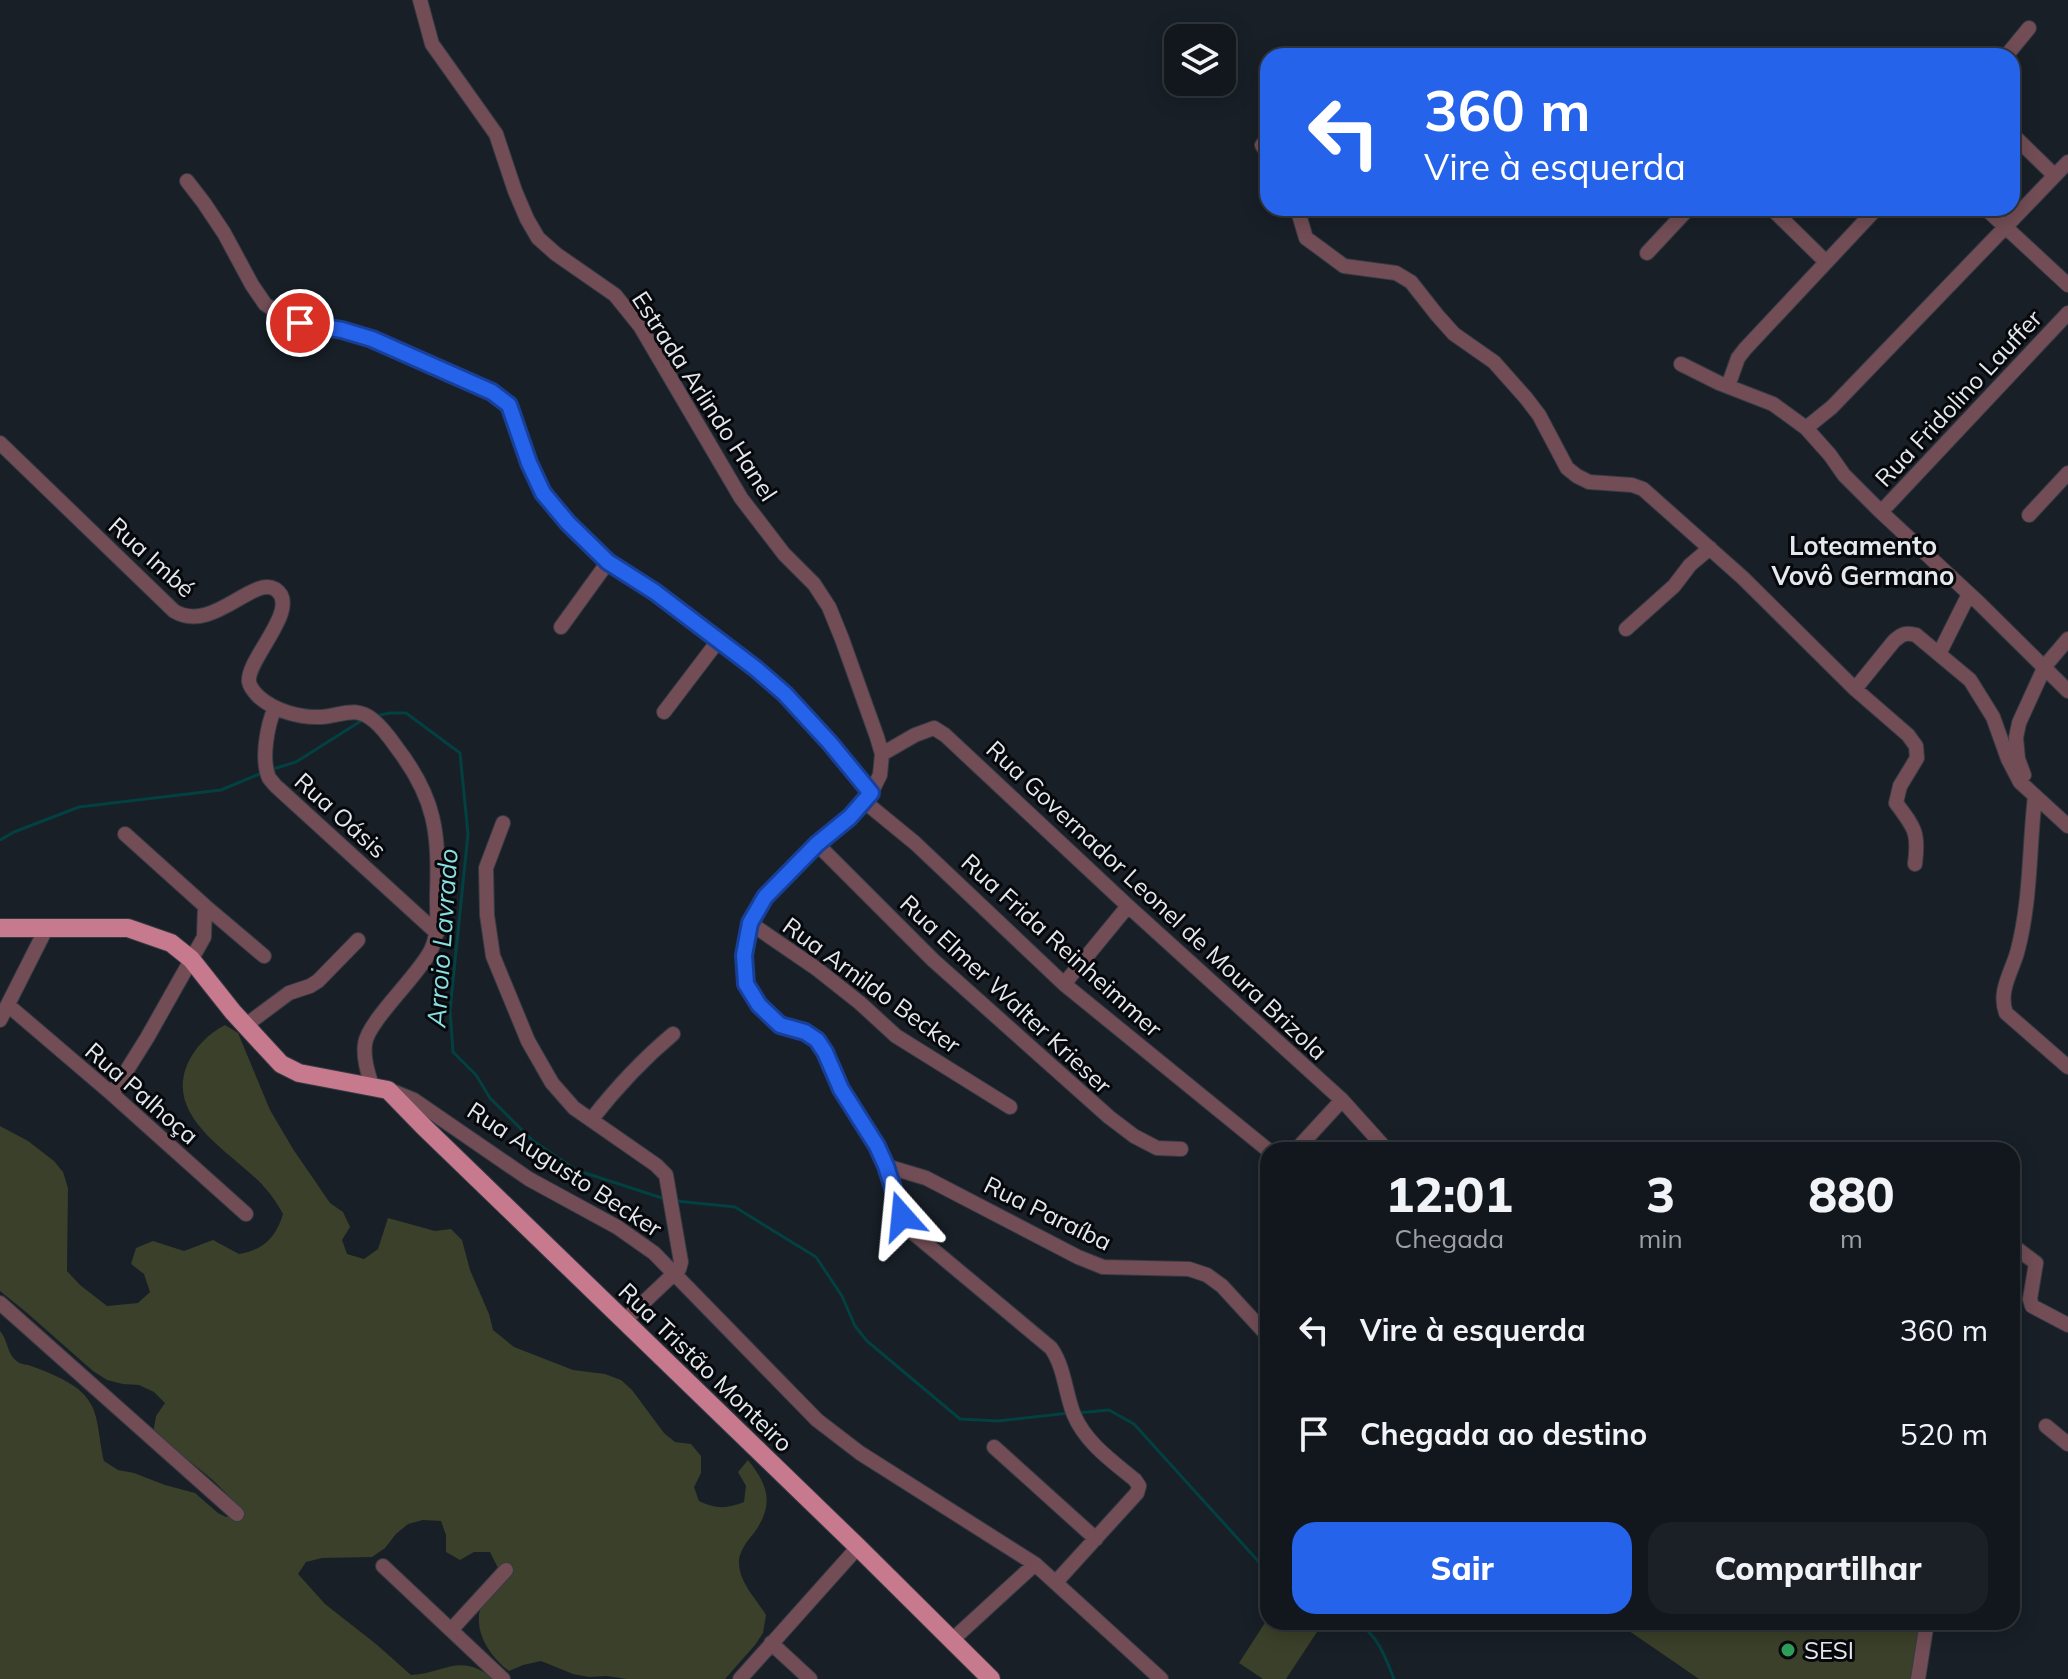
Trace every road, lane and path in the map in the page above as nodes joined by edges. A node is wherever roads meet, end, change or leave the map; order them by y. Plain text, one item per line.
1 (420, 0) edge
2 (2029, 28) dead end
3 (2013, 48) edge
4 (2020, 142) edge
5 (2068, 162) edge
6 (2054, 175) junction
7 (187, 181) dead end
8 (2020, 212) edge
9 (1299, 216) edge
10 (1682, 216) edge
11 (1779, 216) edge
12 (1869, 216) edge
13 (1993, 216) edge
14 (2016, 216) edge
15 (2005, 228) junction
16 (1647, 253) dead end
17 (1826, 262) junction
18 (2068, 285) edge
19 (2068, 313) edge
20 (1681, 364) dead end
21 (1728, 386) junction
22 (1806, 428) junction
23 (0, 443) edge
24 (2068, 473) edge
25 (1881, 512) junction
26 (2029, 515) dead end
27 (1710, 548) junction
28 (608, 562) junction
29 (1969, 594) junction
30 (561, 627) dead end
31 (1626, 629) dead end
32 (2068, 639) edge
33 (718, 641) junction
34 (1939, 654) junction
35 (2045, 666) junction
36 (1855, 689) junction
37 (2068, 691) edge
38 (275, 708) junction
39 (664, 712) dead end
40 (882, 754) junction
41 (2032, 793) junction
42 (868, 798) junction
43 (503, 823) dead end
44 (2068, 826) edge
45 (125, 834) dead end
46 (817, 844) junction
47 (1915, 864) dead end
48 (205, 906) junction
49 (1128, 906) junction
50 (750, 923) junction
51 (0, 928) edge
52 (46, 929) junction
53 (437, 933) junction
54 (358, 940) dead end
55 (264, 956) dead end
56 (191, 959) junction
57 (1064, 984) junction
58 (9, 1006) junction
59 (0, 1020) edge
60 (246, 1025) junction
61 (673, 1034) dead end
62 (2068, 1067) edge
63 (380, 1088) junction
64 (112, 1094) junction
65 (1342, 1100) junction
66 (1010, 1107) dead end
67 (591, 1120) junction
68 (1303, 1142) edge
69 (1380, 1142) edge
70 (1260, 1143) edge
71 (1181, 1149) dead end
72 (886, 1166) junction
73 (246, 1214) dead end
74 (2020, 1251) edge
75 (674, 1274) junction
76 (0, 1303) edge
77 (624, 1321) junction
78 (2068, 1325) edge
79 (1260, 1327) edge
80 (2046, 1426) dead end
81 (2068, 1444) edge
82 (994, 1447) dead end
83 (237, 1514) dead end
84 (1096, 1539) junction
85 (858, 1547) junction
86 (1035, 1564) junction
87 (383, 1566) dead end
88 (506, 1570) dead end
89 (1056, 1582) junction
90 (451, 1630) junction
91 (1926, 1630) edge
92 (951, 1641) junction
93 (771, 1643) junction
94 (986, 1677) edge
95 (503, 1679) edge
96 (740, 1679) edge
97 (810, 1679) edge
98 (1161, 1679) edge
99 (1918, 1679) edge

1 - 40 street, Estrada Arlindo Hanel
2 - 3 street
4 - 6 street
5 - 6 street
6 - 8 street
7 - 28 street, Rua Frida Reinheimmer
9 - 27 street
10 - 16 street
11 - 17 street
12 - 17 street
13 - 15 street
14 - 15 street
15 - 18 street
15 - 22 street
17 - 21 street
19 - 25 street, Rua Fridolino Lauffer
20 - 21 street
21 - 22 street
22 - 25 street
23 - 38 street, Rua Imbé
24 - 26 street
25 - 29 street
27 - 31 street
27 - 36 street
28 - 30 street
28 - 33 street, Rua Frida Reinheimmer
29 - 34 street
29 - 35 street
32 - 35 street
33 - 39 street
33 - 42 street, Rua Frida Reinheimmer
34 - 36 street
34 - 41 street
35 - 37 street
35 - 41 street
36 - 47 street
38 - 53 street, Rua Oásis
38 - 53 street
40 - 42 street
40 - 49 street, Rua Governador Leonel de Moura Brizola
41 - 44 street
41 - 62 street
42 - 46 street
42 - 57 street, Rua Frida Reinheimmer
43 - 67 street
45 - 48 street
46 - 50 street
46 - 71 street, Rua Elmer Walter Krieser
48 - 55 street
48 - 56 street
49 - 57 street
49 - 65 street, Rua Governador Leonel de Moura Brizola
50 - 66 street, Rua Arnildo Becker
50 - 72 street
51 - 52 main road, Rua Augusto Becker
52 - 56 main road, Rua Augusto Becker
52 - 58 street
53 - 63 street
54 - 60 street
56 - 60 main road, Rua Augusto Becker
56 - 64 street
57 - 70 street, Rua Frida Reinheimmer
58 - 59 street
58 - 64 street, Rua Palhoça
60 - 63 main road, Rua Augusto Becker
61 - 67 street
63 - 75 street, Rua Augusto Becker
63 - 77 main road, Rua Tristão Monteiro
64 - 73 street, Rua Palhoça
65 - 68 street
65 - 69 street, Rua Governador Leonel de Moura Brizola
67 - 75 street
72 - 79 street, Rua Paraíba
72 - 84 street
74 - 78 street
75 - 77 street
75 - 86 street, Rua Augusto Becker
76 - 83 street
77 - 85 main road, Rua Tristão Monteiro
80 - 81 street
82 - 84 street
84 - 89 street
85 - 92 main road, Rua Tristão Monteiro
85 - 93 street
86 - 89 street, Rua Augusto Becker
86 - 92 street
87 - 90 street
88 - 90 street
89 - 98 street, Rua Augusto Becker
90 - 95 street
91 - 99 street
92 - 94 main road, Rua Tristão Monteiro
93 - 96 street
93 - 97 street

